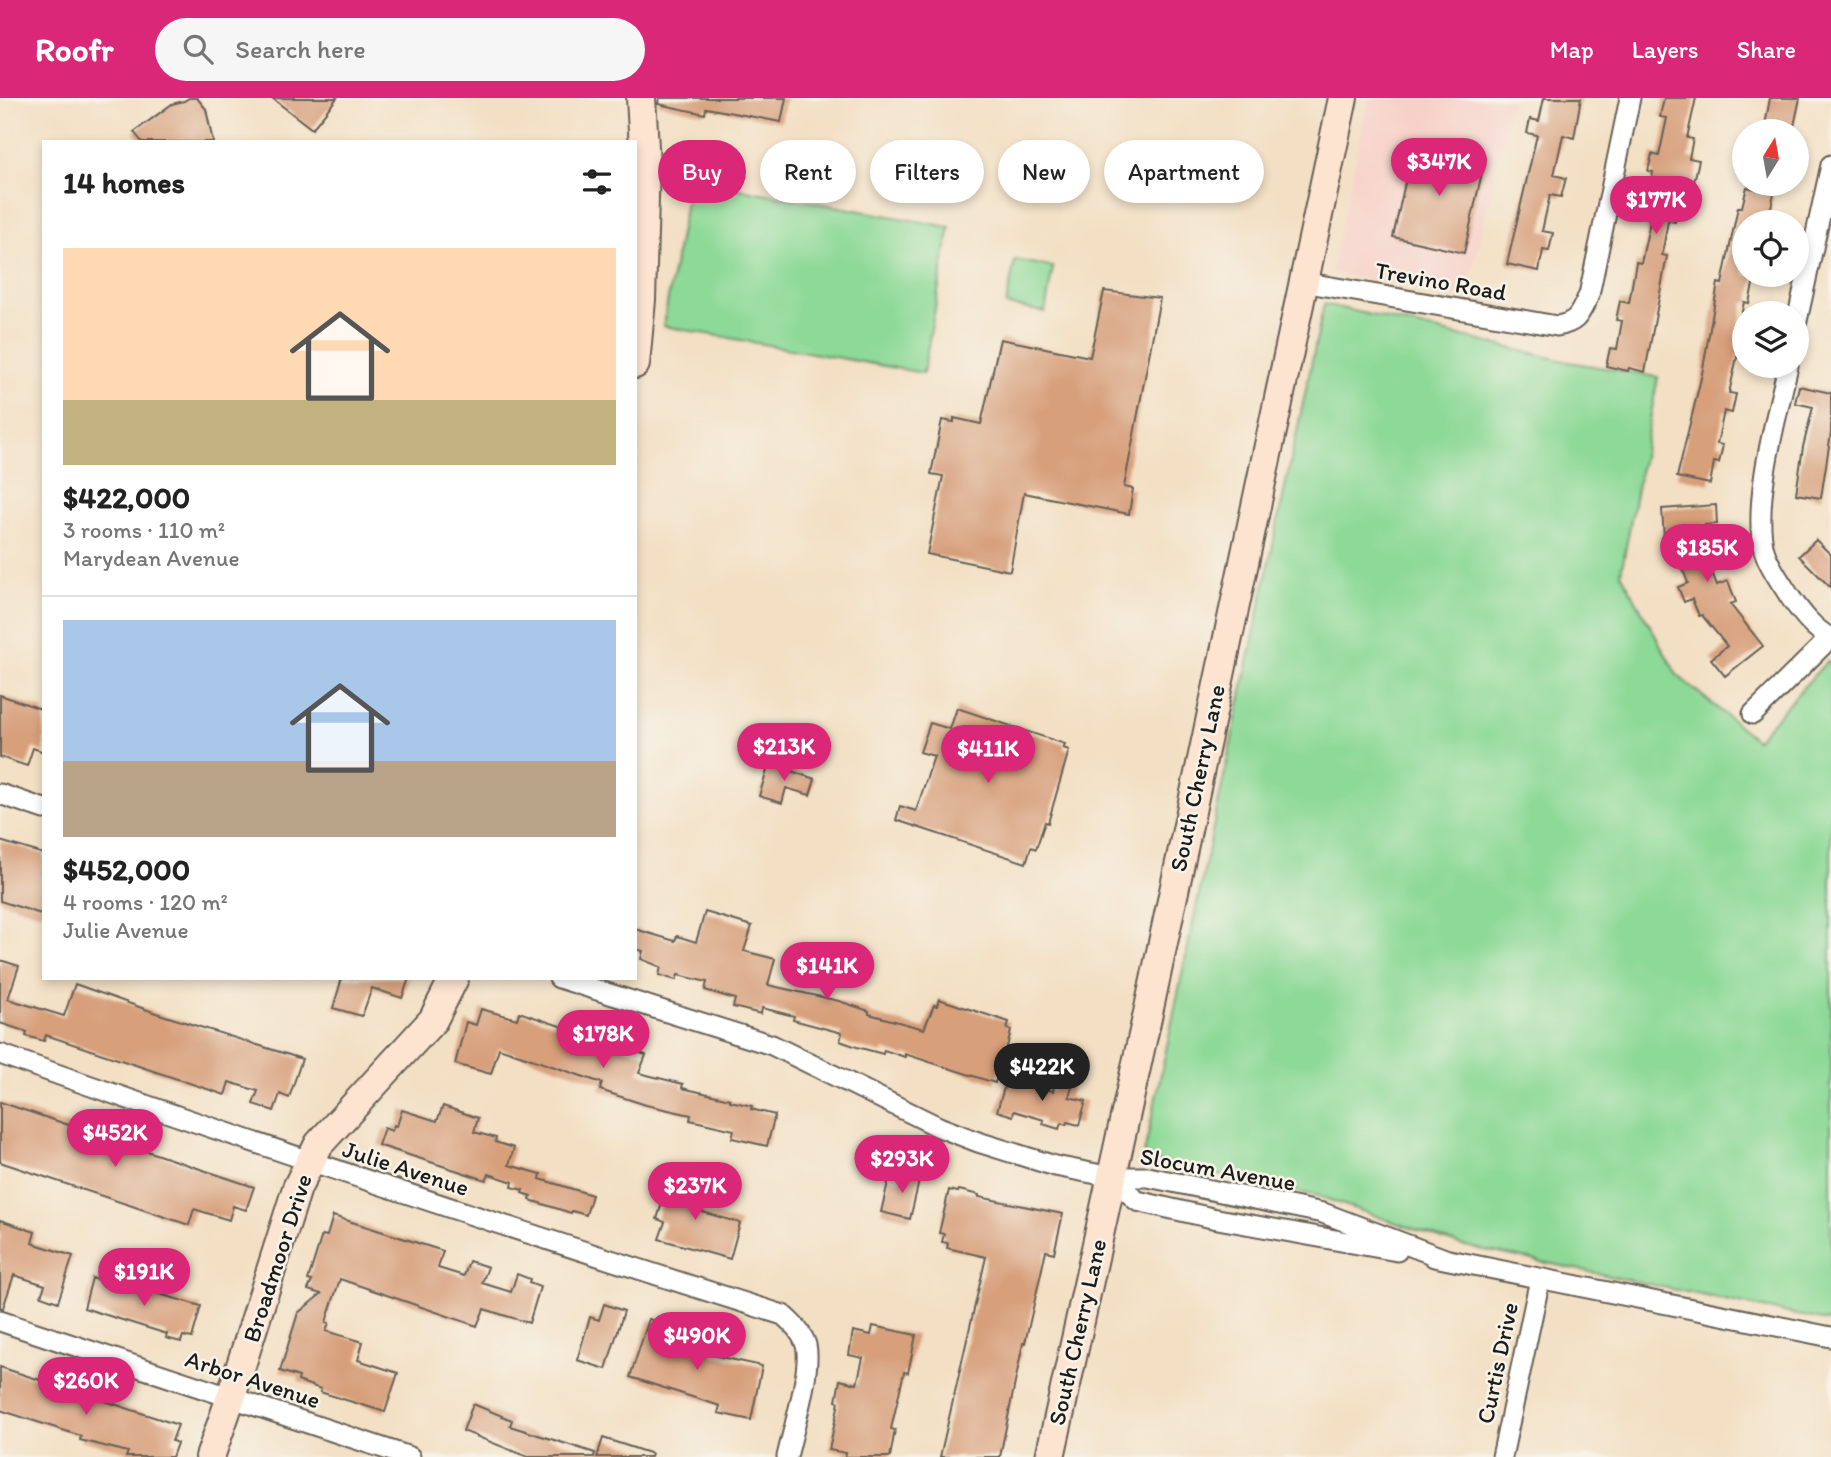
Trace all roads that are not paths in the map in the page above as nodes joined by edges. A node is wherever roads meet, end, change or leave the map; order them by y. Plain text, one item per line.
1 (641, 98) edge
2 (1343, 98) edge
3 (1630, 98) edge
4 (1831, 165) edge
5 (1303, 279) junction
6 (1801, 301) edge
7 (637, 343) edge
8 (1785, 378) edge
9 (1830, 638) edge
10 (1753, 714) dead end
11 (0, 794) edge
12 (42, 808) edge
13 (453, 980) edge
14 (565, 980) edge
15 (0, 1054) edge
16 (309, 1161) junction
17 (1112, 1177) junction
18 (1445, 1259) junction
19 (1540, 1279) junction
20 (0, 1321) edge
21 (1831, 1337) edge
22 (232, 1397) junction
23 (210, 1457) edge
24 (410, 1457) edge
25 (787, 1457) edge
26 (1050, 1457) edge
27 (1502, 1457) edge

1 - 7 street
2 - 5 street, South Cherry Lane
3 - 5 street, Trevino Road
4 - 6 street
5 - 17 street, South Cherry Lane
8 - 9 street
9 - 10 street
11 - 12 street
13 - 16 street, Broadmoor Drive
14 - 17 street
15 - 16 street, Julie Avenue
16 - 22 street, Broadmoor Drive
16 - 25 street, Julie Avenue
17 - 18 street, Slocum Avenue
17 - 18 street, Slocum Avenue
17 - 26 street, South Cherry Lane
18 - 19 street, Slocum Avenue
19 - 21 street, Slocum Avenue
19 - 27 street, Curtis Drive
20 - 22 street, Arbor Avenue
22 - 23 street, Broadmoor Drive
22 - 24 street, Arbor Avenue

